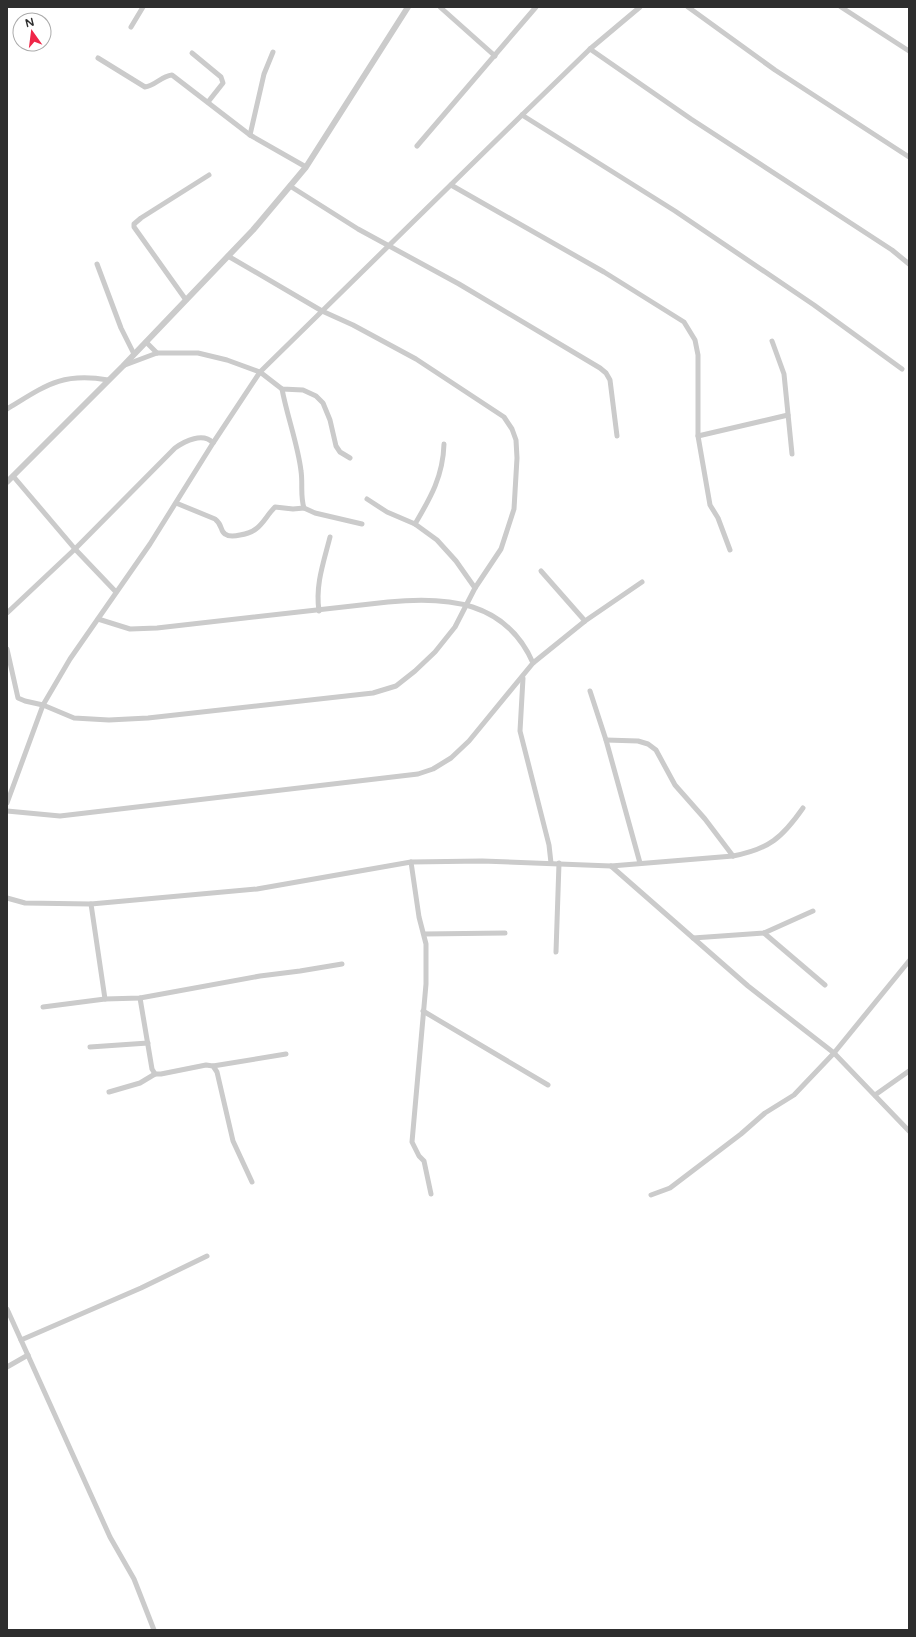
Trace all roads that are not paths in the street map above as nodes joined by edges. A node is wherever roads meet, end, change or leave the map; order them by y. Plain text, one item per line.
1 (143, 7) edge
2 (408, 7) edge
3 (440, 7) edge
4 (536, 7) edge
5 (640, 7) edge
6 (688, 7) edge
7 (841, 7) edge
8 (130, 27) dead end
9 (590, 49) junction
10 (909, 51) edge
11 (192, 52) dead end
12 (273, 52) dead end
13 (495, 56) junction
14 (98, 58) dead end
15 (208, 102) junction
16 (522, 115) junction
17 (250, 135) junction
18 (417, 146) dead end
19 (909, 157) edge
20 (306, 167) junction
21 (208, 175) dead end
22 (290, 186) junction
23 (451, 186) junction
24 (389, 246) junction
25 (228, 256) junction
26 (97, 264) dead end
27 (909, 264) edge
28 (186, 300) junction
29 (322, 311) junction
30 (772, 341) dead end
31 (146, 342) junction
32 (157, 352) junction
33 (134, 354) junction
34 (123, 366) junction
35 (902, 369) dead end
36 (260, 372) junction
37 (108, 380) junction
38 (282, 389) junction
39 (7, 408) edge
40 (788, 415) junction
41 (617, 436) dead end
42 (698, 436) junction
43 (213, 443) junction
44 (444, 444) dead end
45 (792, 454) dead end
46 (350, 458) dead end
47 (13, 476) junction
48 (7, 482) edge
49 (368, 499) dead end
50 (176, 503) junction
51 (304, 508) junction
52 (362, 524) dead end
53 (415, 524) junction
54 (330, 537) dead end
55 (75, 549) junction
56 (730, 550) dead end
57 (541, 571) dead end
58 (642, 582) dead end
59 (475, 588) junction
60 (116, 592) junction
61 (467, 605) junction
62 (318, 611) junction
63 (7, 613) edge
64 (98, 619) junction
65 (585, 621) junction
66 (7, 649) edge
67 (533, 663) junction
68 (523, 677) junction
69 (590, 691) dead end
70 (43, 705) junction
71 (606, 740) junction
72 (7, 803) edge
73 (803, 808) dead end
74 (7, 811) edge
75 (733, 856) junction
76 (411, 862) junction
77 (551, 863) junction
78 (559, 863) junction
79 (640, 863) junction
80 (611, 866) junction
81 (7, 898) edge
82 (91, 904) junction
83 (813, 910) dead end
84 (505, 933) dead end
85 (764, 933) junction
86 (424, 934) junction
87 (693, 938) junction
88 (556, 952) dead end
89 (909, 961) edge
90 (342, 964) dead end
91 (825, 985) dead end
92 (140, 998) junction
93 (105, 999) junction
94 (43, 1007) dead end
95 (423, 1011) junction
96 (148, 1044) junction
97 (90, 1047) dead end
98 (834, 1053) junction
99 (286, 1054) dead end
100 (213, 1066) junction
101 (909, 1071) edge
102 (155, 1074) junction
103 (548, 1085) dead end
104 (110, 1092) dead end
105 (876, 1095) junction
106 (909, 1131) edge
107 (252, 1182) dead end
108 (431, 1194) dead end
109 (651, 1195) dead end
110 (207, 1256) dead end
111 (7, 1309) edge
112 (21, 1340) junction
113 (28, 1356) junction
114 (7, 1366) edge
115 (154, 1630) edge

1 - 8 street
2 - 20 street
3 - 13 street
4 - 13 street
5 - 9 street
6 - 19 street
7 - 10 street
9 - 16 street
9 - 27 street
11 - 15 street
12 - 17 street
13 - 18 street
14 - 15 street
15 - 17 street
16 - 23 street
16 - 35 street
17 - 20 street
20 - 22 street
21 - 28 street
22 - 24 street
22 - 25 street
23 - 24 street
23 - 42 street
24 - 29 street
24 - 41 street
25 - 28 street
25 - 29 street
26 - 33 street
28 - 31 street
29 - 36 street
29 - 59 street
30 - 40 street
31 - 32 street
31 - 33 street
32 - 34 street
32 - 36 street
33 - 34 street
34 - 37 street
36 - 38 street
36 - 43 street
37 - 39 street
37 - 47 street
38 - 46 street
38 - 51 street
40 - 42 street
40 - 45 street
42 - 56 street
43 - 50 street
43 - 55 street
44 - 53 street
47 - 48 street
47 - 55 street
49 - 53 street
50 - 51 street
50 - 60 street
51 - 52 street
53 - 59 street
54 - 62 street
55 - 60 street
55 - 63 street
57 - 65 street
58 - 65 street
59 - 61 street
60 - 64 street
61 - 62 street
61 - 67 street
61 - 70 street
62 - 64 street
64 - 70 street
65 - 67 street
66 - 70 street
67 - 68 street
68 - 74 street
68 - 77 street
69 - 71 street
70 - 72 street
71 - 75 street
71 - 79 street
73 - 75 street
75 - 79 street
76 - 77 street
76 - 82 street
76 - 86 street
77 - 78 street
78 - 80 street
78 - 88 street
79 - 80 street
80 - 87 street
81 - 82 street
82 - 93 street
83 - 85 street
84 - 86 street
85 - 87 street
85 - 91 street
86 - 95 street
87 - 98 street
89 - 98 street
90 - 92 street
92 - 93 street
92 - 96 street
93 - 94 street
95 - 103 street
95 - 108 street
96 - 97 street
96 - 102 street
98 - 105 street
98 - 109 street
99 - 100 street
100 - 102 street
100 - 107 street
101 - 105 street
102 - 104 street
105 - 106 street
110 - 112 street
111 - 112 street
112 - 113 street
113 - 114 street
113 - 115 street

